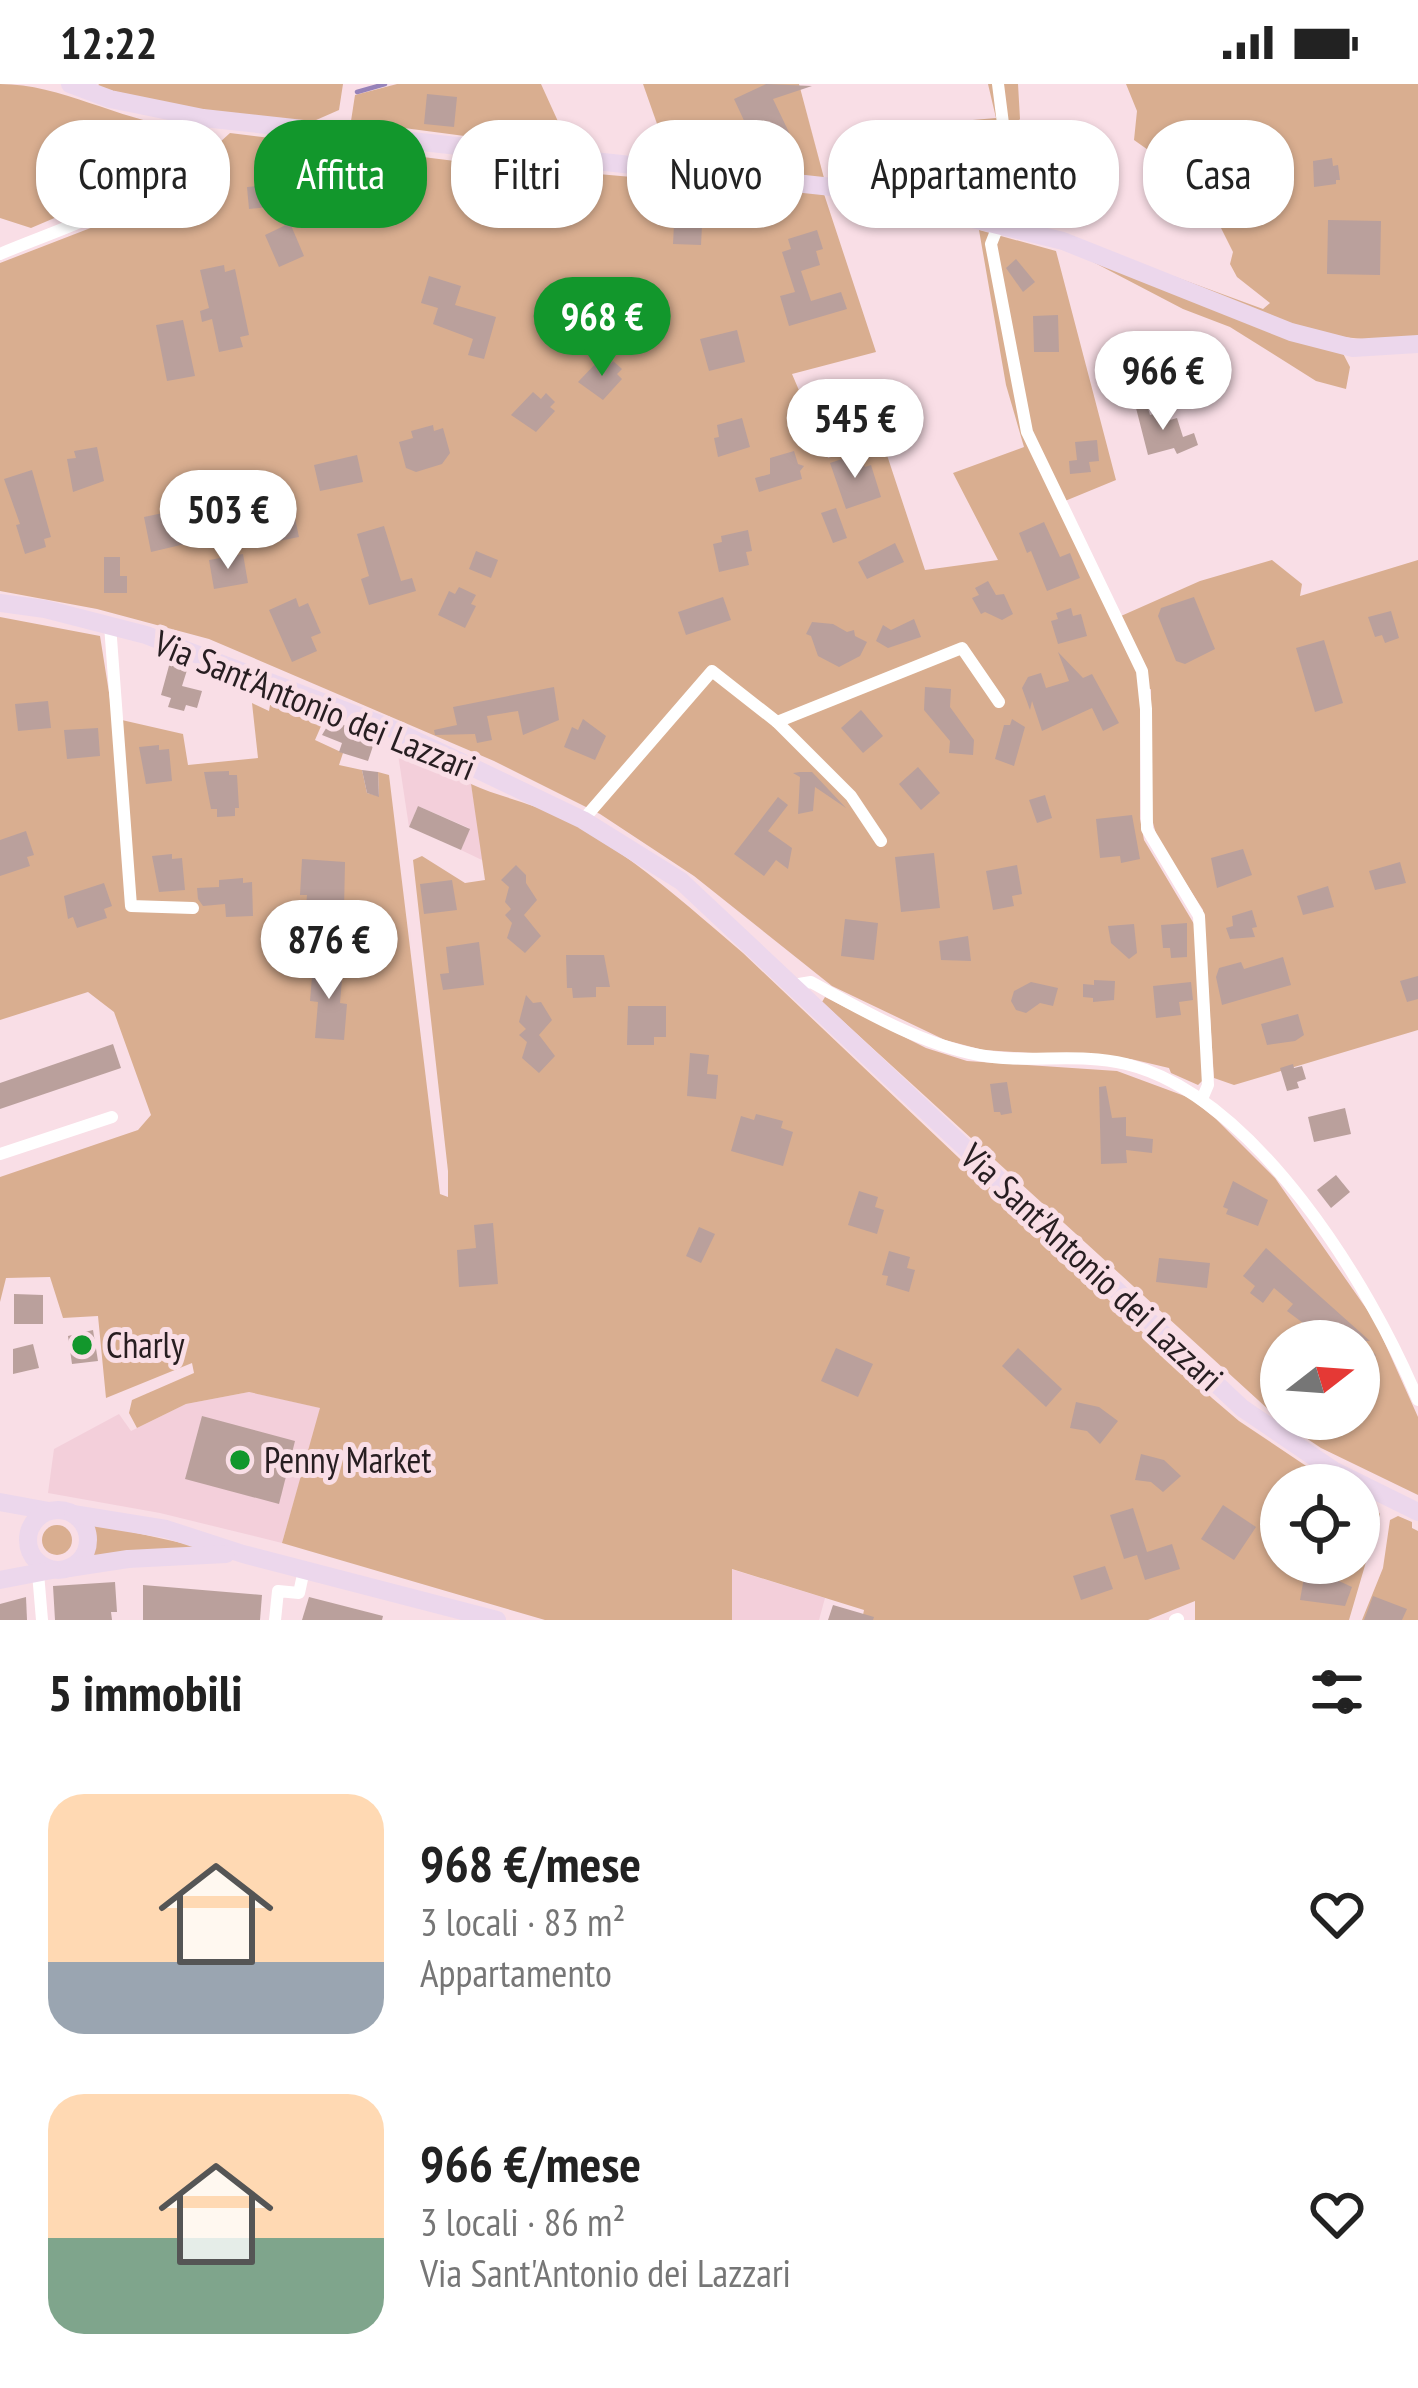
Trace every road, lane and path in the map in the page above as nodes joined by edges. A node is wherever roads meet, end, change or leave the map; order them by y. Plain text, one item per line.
1 (70, 84) edge
2 (998, 84) edge
3 (203, 118) junction
4 (1003, 120) edge
5 (828, 187) edge
6 (996, 228) edge
7 (1013, 228) edge
8 (0, 254) edge
9 (1418, 344) edge
10 (0, 603) edge
11 (110, 625) junction
12 (999, 703) dead end
13 (777, 722) junction
14 (583, 820) junction
15 (881, 841) dead end
16 (193, 908) dead end
17 (794, 985) junction
18 (1202, 1099) junction
19 (112, 1117) dead end
20 (0, 1154) edge
21 (1418, 1400) edge
22 (4, 1503) edge
23 (49, 1510) junction
24 (1418, 1512) edge
25 (73, 1514) junction
26 (28, 1540) junction
27 (243, 1554) junction
28 (53, 1570) junction
29 (304, 1570) junction
30 (0, 1580) edge
31 (42, 1620) edge
32 (275, 1620) edge
33 (497, 1620) edge

1 - 3 street
2 - 4 street
3 - 5 street
3 - 8 street
6 - 18 street
7 - 9 street
10 - 11 street, Via Sant'Antonio dei Lazzari
11 - 14 street, Via Sant'Antonio dei Lazzari
11 - 16 street, Via Sant'Antonio dei Lazzari
12 - 13 street
13 - 14 street
13 - 15 street
14 - 17 street, Via Sant'Antonio dei Lazzari
17 - 18 street, Via Sant'Antonio dei Lazzari
17 - 24 street, Via Sant'Antonio dei Lazzari
18 - 21 street, Via Sant'Antonio dei Lazzari
19 - 20 street
22 - 23 street
22 - 26 street
23 - 25 street
23 - 26 street
25 - 27 street
25 - 28 street
26 - 28 street
26 - 30 street
27 - 28 street
27 - 29 street
28 - 30 street
28 - 31 street
29 - 32 street
29 - 33 street

